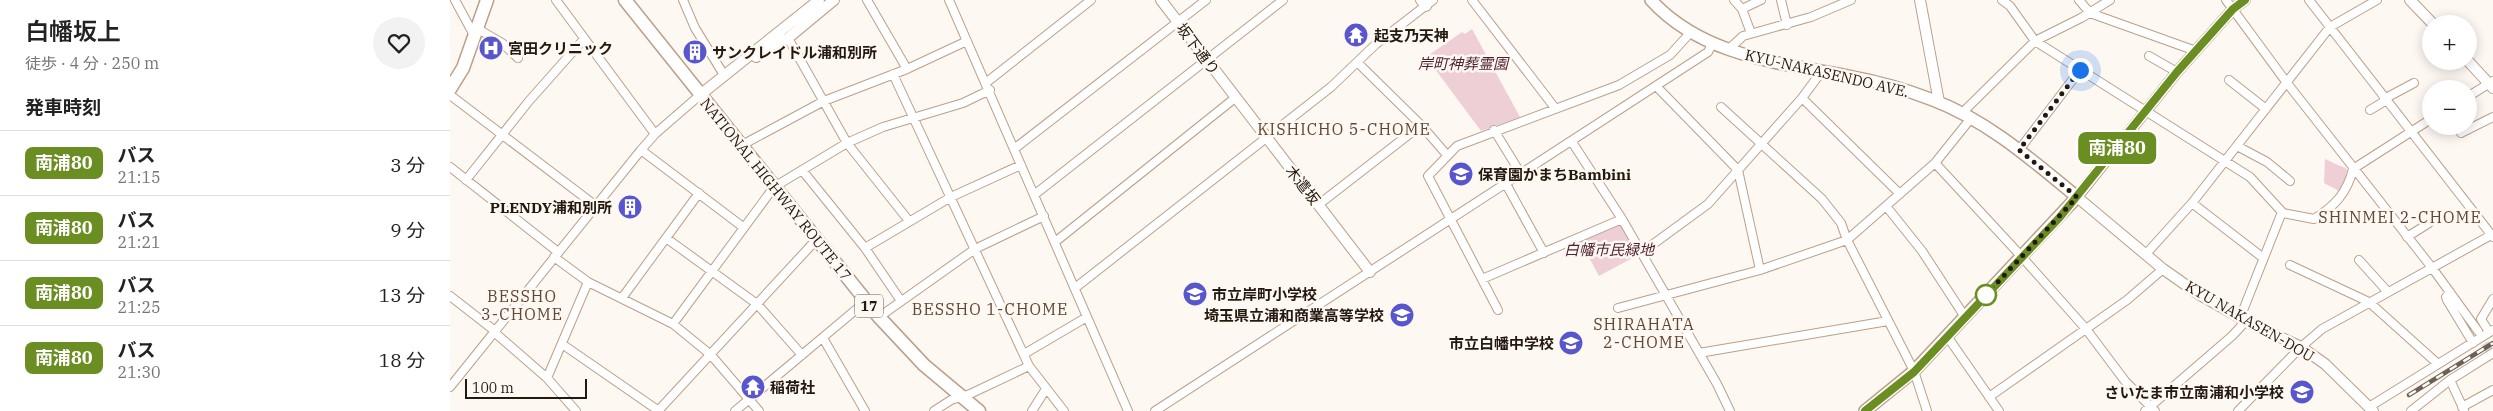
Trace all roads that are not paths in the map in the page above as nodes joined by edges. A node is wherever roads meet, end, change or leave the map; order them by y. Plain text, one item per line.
1 (455, 0) edge
2 (487, 0) edge
3 (625, 0) edge
4 (683, 0) edge
5 (819, 0) edge
6 (834, 0) edge
7 (868, 0) edge
8 (949, 0) edge
9 (1091, 0) edge
10 (1161, 0) edge
11 (1206, 0) edge
12 (1283, 0) edge
13 (1472, 0) edge
14 (1651, 0) edge
15 (1734, 0) edge
16 (1761, 0) edge
17 (1781, 0) edge
18 (1851, 0) edge
19 (1920, 0) edge
20 (2002, 0) edge
21 (2079, 0) edge
22 (2110, 0) edge
23 (2226, 0) edge
24 (2245, 0) edge
25 (2309, 0) edge
26 (2377, 0) edge
27 (2410, 0) edge
28 (559, 1) edge
29 (1427, 2) edge
30 (1742, 9) junction
31 (2233, 9) junction
32 (2090, 13) junction
33 (2425, 15) edge
34 (1178, 22) junction
35 (1787, 24) junction
36 (2330, 27) junction
37 (476, 33) junction
38 (1690, 33) junction
39 (1751, 33) junction
40 (788, 38) junction
41 (584, 39) junction
42 (967, 41) junction
43 (2035, 41) junction
44 (1712, 44) junction
45 (1729, 49) junction
46 (2196, 51) junction
47 (2149, 56) dead end
48 (518, 58) dead end
49 (1206, 59) junction
50 (1358, 63) junction
51 (906, 69) junction
52 (2080, 70) junction
53 (2477, 70) edge
54 (1822, 71) junction
55 (2177, 72) junction
56 (893, 74) junction
57 (724, 75) junction
58 (2229, 80) dead end
59 (987, 82) junction
60 (2286, 83) junction
61 (2414, 83) dead end
62 (2491, 84) edge
63 (1656, 86) junction
64 (450, 89) edge
65 (990, 90) junction
66 (2477, 92) edge
67 (700, 95) junction
68 (450, 96) edge
69 (1235, 98) junction
70 (1802, 98) junction
71 (2385, 100) junction
72 (824, 101) junction
73 (1939, 102) junction
74 (1555, 108) junction
75 (1721, 108) dead end
76 (2266, 109) junction
77 (2370, 110) dead end
78 (2146, 112) junction
79 (1967, 114) junction
80 (2493, 117) edge
81 (913, 119) junction
82 (2422, 124) edge
83 (1421, 125) junction
84 (2477, 125) edge
85 (1494, 130) junction
86 (2410, 132) junction
87 (655, 134) junction
88 (502, 135) junction
89 (1266, 138) junction
90 (1572, 142) junction
91 (847, 143) junction
92 (1762, 144) junction
93 (742, 145) junction
94 (2237, 146) junction
95 (1014, 149) junction
96 (640, 150) junction
97 (2019, 150) junction
98 (1447, 155) junction
99 (2225, 161) junction
100 (1935, 163) junction
101 (1022, 165) junction
102 (450, 167) edge
103 (2353, 169) junction
104 (802, 170) junction
105 (1738, 170) junction
106 (1522, 174) junction
107 (466, 180) junction
108 (2290, 181) dead end
109 (1506, 184) junction
110 (774, 187) junction
111 (699, 194) junction
112 (1900, 194) junction
113 (1034, 195) junction
114 (951, 197) junction
115 (2077, 197) junction
116 (2192, 203) junction
117 (1318, 205) junction
118 (596, 206) junction
119 (1886, 206) junction
120 (2282, 212) junction
121 (1044, 216) junction
122 (1622, 219) junction
123 (1449, 220) junction
124 (909, 221) junction
125 (2429, 223) dead end
126 (743, 227) junction
127 (2492, 235) edge
128 (2407, 237) junction
129 (666, 238) junction
130 (816, 240) junction
131 (1847, 240) junction
132 (1055, 242) junction
133 (865, 248) junction
134 (975, 249) junction
135 (1544, 253) junction
136 (1641, 254) junction
137 (2146, 254) junction
138 (556, 255) junction
139 (2022, 256) junction
140 (2262, 257) junction
141 (2359, 260) dead end
142 (2290, 265) dead end
143 (2163, 269) junction
144 (2433, 269) junction
145 (711, 270) junction
146 (1760, 270) junction
147 (1370, 272) junction
148 (1482, 279) junction
149 (588, 282) junction
150 (1075, 288) junction
151 (2388, 291) junction
152 (2450, 292) junction
153 (1664, 295) junction
154 (450, 296) edge
155 (622, 298) junction
156 (2493, 299) edge
157 (901, 301) junction
158 (865, 302) junction
159 (2369, 302) junction
160 (757, 304) junction
161 (1618, 308) dead end
162 (1498, 310) dead end
163 (879, 317) junction
164 (1087, 317) junction
165 (1965, 317) junction
166 (2243, 319) junction
167 (1888, 321) junction
168 (672, 324) junction
169 (2086, 330) junction
170 (2478, 331) tunnel mouth
171 (2491, 331) edge
172 (494, 332) junction
173 (1947, 336) junction
174 (824, 338) junction
175 (2473, 342) junction
176 (562, 344) junction
177 (2301, 347) junction
178 (1699, 353) junction
179 (2493, 353) edge
180 (1024, 354) junction
181 (710, 355) junction
182 (802, 355) junction
183 (2438, 364) junction
184 (1029, 366) junction
185 (1914, 372) junction
186 (548, 378) junction
187 (2450, 380) junction
188 (450, 386) edge
189 (1046, 389) junction
190 (2493, 390) edge
191 (961, 397) junction
192 (1989, 397) junction
193 (748, 399) junction
194 (1161, 409) edge
195 (2150, 409) edge
196 (2371, 409) edge
197 (2463, 409) edge
198 (936, 410) edge
199 (576, 411) edge
200 (659, 411) edge
201 (735, 411) edge
202 (758, 411) edge
203 (865, 411) edge
204 (980, 411) edge
205 (1032, 411) edge
206 (1064, 411) edge
207 (1128, 411) edge
208 (1730, 411) edge
209 (1865, 411) edge
210 (1927, 411) edge
211 (1999, 411) edge
212 (2238, 411) edge
213 (2411, 411) edge

1 - 37 street
2 - 37 main road
3 - 67 main road, NATIONAL HIGHWAY ROUTE 17 / 17
4 - 57 street
5 - 57 street
6 - 40 street
7 - 51 street
8 - 42 street
9 - 59 street
10 - 34 street, 坂下通り
11 - 34 street
12 - 49 street
13 - 74 street
14 - 38 main road, KYU-NAKASENDO AVE.
15 - 30 street
16 - 30 street
17 - 35 street
18 - 35 street
19 - 73 street
20 - 43 street
21 - 32 street
22 - 32 street
23 - 31 street
24 - 31 street
25 - 36 street
26 - 36 street
27 - 33 street
28 - 41 street
29 - 50 street
30 - 39 street
31 - 46 street
31 - 60 street
32 - 43 street
32 - 46 street
34 - 49 street, 坂下通り
34 - 95 street
35 - 39 street
36 - 60 street
36 - 71 street
37 - 48 street
37 - 64 main road
38 - 44 main road, KYU-NAKASENDO AVE.
38 - 74 street
39 - 45 street
40 - 57 street
40 - 72 street
41 - 87 street
41 - 88 street
42 - 51 street
42 - 59 street
43 - 52 street
43 - 79 street
44 - 45 main road, KYU-NAKASENDO AVE.
44 - 63 street
45 - 54 main road, KYU-NAKASENDO AVE.
46 - 55 street
47 - 55 street
49 - 69 street, 坂下通り
49 - 113 street
50 - 83 street
50 - 89 street
51 - 56 street
52 - 78 street
52 - 97 street
53 - 62 street
54 - 70 street
54 - 73 main road, KYU-NAKASENDO AVE.
55 - 78 street
56 - 72 street
56 - 81 street
57 - 67 street
58 - 76 street
59 - 65 street
60 - 76 street
60 - 103 street
61 - 71 street
62 - 66 street
63 - 90 street
63 - 105 street
65 - 81 street
65 - 95 street
67 - 87 street
67 - 93 main road, NATIONAL HIGHWAY ROUTE 17 / 17
68 - 88 street
69 - 89 street, 木遣坂
69 - 132 street
70 - 92 street
70 - 112 street
71 - 77 street
71 - 86 street
72 - 91 street
72 - 93 street
73 - 79 main road, KYU-NAKASENDO AVE.
74 - 85 street
75 - 92 street
76 - 94 street
78 - 99 street
78 - 115 street
79 - 97 main road, KYU-NAKASENDO AVE.
79 - 100 street
80 - 84 street
81 - 91 street
81 - 114 street
82 - 86 street
83 - 98 street
83 - 117 street
85 - 98 street
85 - 106 street
86 - 103 street
86 - 127 street
87 - 96 street
88 - 107 street
88 - 118 street
89 - 117 street, 木遣坂
89 - 150 street
90 - 106 street
90 - 122 street
91 - 104 street
91 - 124 street
92 - 105 street
92 - 131 street
93 - 110 main road, NATIONAL HIGHWAY ROUTE 17 / 17
94 - 99 street
94 - 108 street
95 - 101 street
96 - 111 street
96 - 118 street
97 - 115 main road, KYU-NAKASENDO AVE.
98 - 123 street
99 - 116 street
99 - 120 street
100 - 112 street
100 - 139 street
101 - 113 street
101 - 114 street
102 - 107 street
103 - 120 street
103 - 128 street
104 - 110 street
104 - 133 street
105 - 136 street
105 - 146 street
106 - 109 street
107 - 138 street
109 - 123 street
109 - 135 street
110 - 126 street
110 - 130 main road, NATIONAL HIGHWAY ROUTE 17 / 17
111 - 126 street
111 - 129 street
112 - 119 street
113 - 121 street
114 - 124 street
114 - 134 street
115 - 137 street, KYU NAKASEN-DOU
115 - 139 main road
116 - 137 street
116 - 140 street
117 - 147 street, 木遣坂
118 - 138 street
119 - 131 street
119 - 165 street
120 - 140 street
121 - 132 street
121 - 134 street
122 - 135 street
122 - 136 street
123 - 147 street
123 - 148 street
124 - 133 street
125 - 128 street
126 - 145 street
127 - 144 street
128 - 144 street
129 - 145 street
129 - 155 street
130 - 158 main road, NATIONAL HIGHWAY ROUTE 17 / 17
130 - 160 street
131 - 146 street
131 - 167 street
132 - 150 street
133 - 157 street
134 - 157 street
134 - 180 street
135 - 148 street
136 - 153 street
137 - 143 street, KYU NAKASEN-DOU
138 - 149 street
138 - 172 street
139 - 165 main road
139 - 169 street
140 - 166 street
141 - 151 street
142 - 159 street
143 - 166 street, KYU NAKASEN-DOU
143 - 169 street
144 - 151 street
144 - 152 street
145 - 160 street
145 - 168 street
146 - 153 street
147 - 194 street
148 - 162 street
149 - 155 street
149 - 176 street
150 - 164 street
151 - 159 street
152 - 170 street
152 - 175 street
153 - 161 street
153 - 178 street
154 - 172 street
155 - 168 street
156 - 171 street
157 - 163 street
158 - 163 main road, NATIONAL HIGHWAY ROUTE 17 / 17
158 - 174 street
159 - 177 street
159 - 183 street
160 - 181 street
160 - 182 street
163 - 191 main road, NATIONAL HIGHWAY ROUTE 17 / 17
164 - 180 street
164 - 207 street
165 - 173 main road
166 - 177 street, KYU NAKASEN-DOU
166 - 195 street
167 - 178 street
167 - 185 street
168 - 181 street
169 - 192 street
169 - 195 street
171 - 175 street
172 - 186 street
172 - 188 street
173 - 185 main road
173 - 192 street
174 - 182 street
174 - 203 street
175 - 183 street
176 - 186 street
176 - 200 street
177 - 196 street, KYU NAKASEN-DOU
177 - 212 street
178 - 208 street
179 - 187 street
180 - 184 street
181 - 193 street
181 - 200 street
182 - 193 street
183 - 196 street
184 - 189 street
184 - 191 street
185 - 209 main road
185 - 210 street
186 - 199 street
187 - 197 street
187 - 213 street
189 - 205 street
189 - 206 street
190 - 197 street
191 - 198 street
191 - 204 main road, NATIONAL HIGHWAY ROUTE 17 / 17
192 - 211 street
193 - 201 street
193 - 202 street

